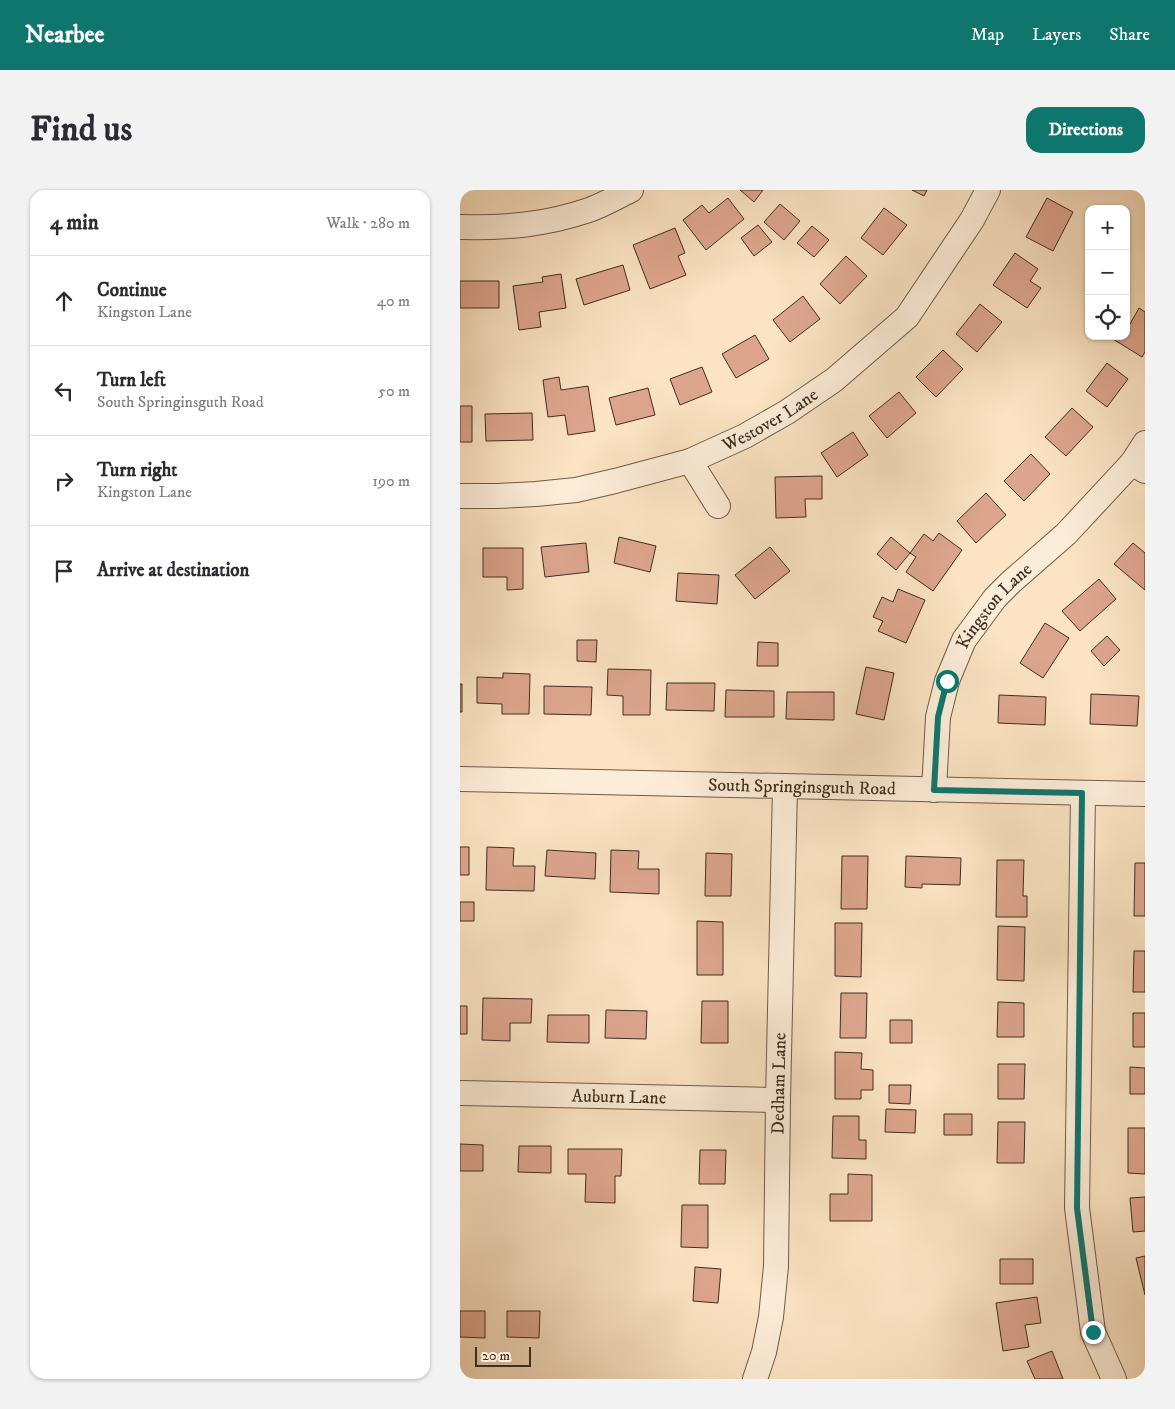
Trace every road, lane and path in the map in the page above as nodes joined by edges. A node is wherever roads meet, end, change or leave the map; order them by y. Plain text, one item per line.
1 (631, 190) edge
2 (988, 190) edge
3 (460, 227) edge
4 (1141, 459) edge
5 (690, 461) junction
6 (460, 496) edge
7 (718, 506) dead end
8 (460, 779) edge
9 (785, 786) junction
10 (934, 790) junction
11 (1082, 793) junction
12 (1145, 794) edge
13 (460, 1093) edge
14 (778, 1100) junction
15 (754, 1379) edge
16 (1114, 1379) edge

1 - 3 street
2 - 5 street, Westover Lane
4 - 10 street, Kingston Lane
5 - 6 street, Westover Lane
5 - 7 street
8 - 9 street, South Springinsguth Road
9 - 10 street, South Springinsguth Road
9 - 14 street, Dedham Lane
10 - 11 street, South Springinsguth Road
11 - 12 street, South Springinsguth Road
11 - 16 street
13 - 14 street, Auburn Lane
14 - 15 street, Dedham Lane

